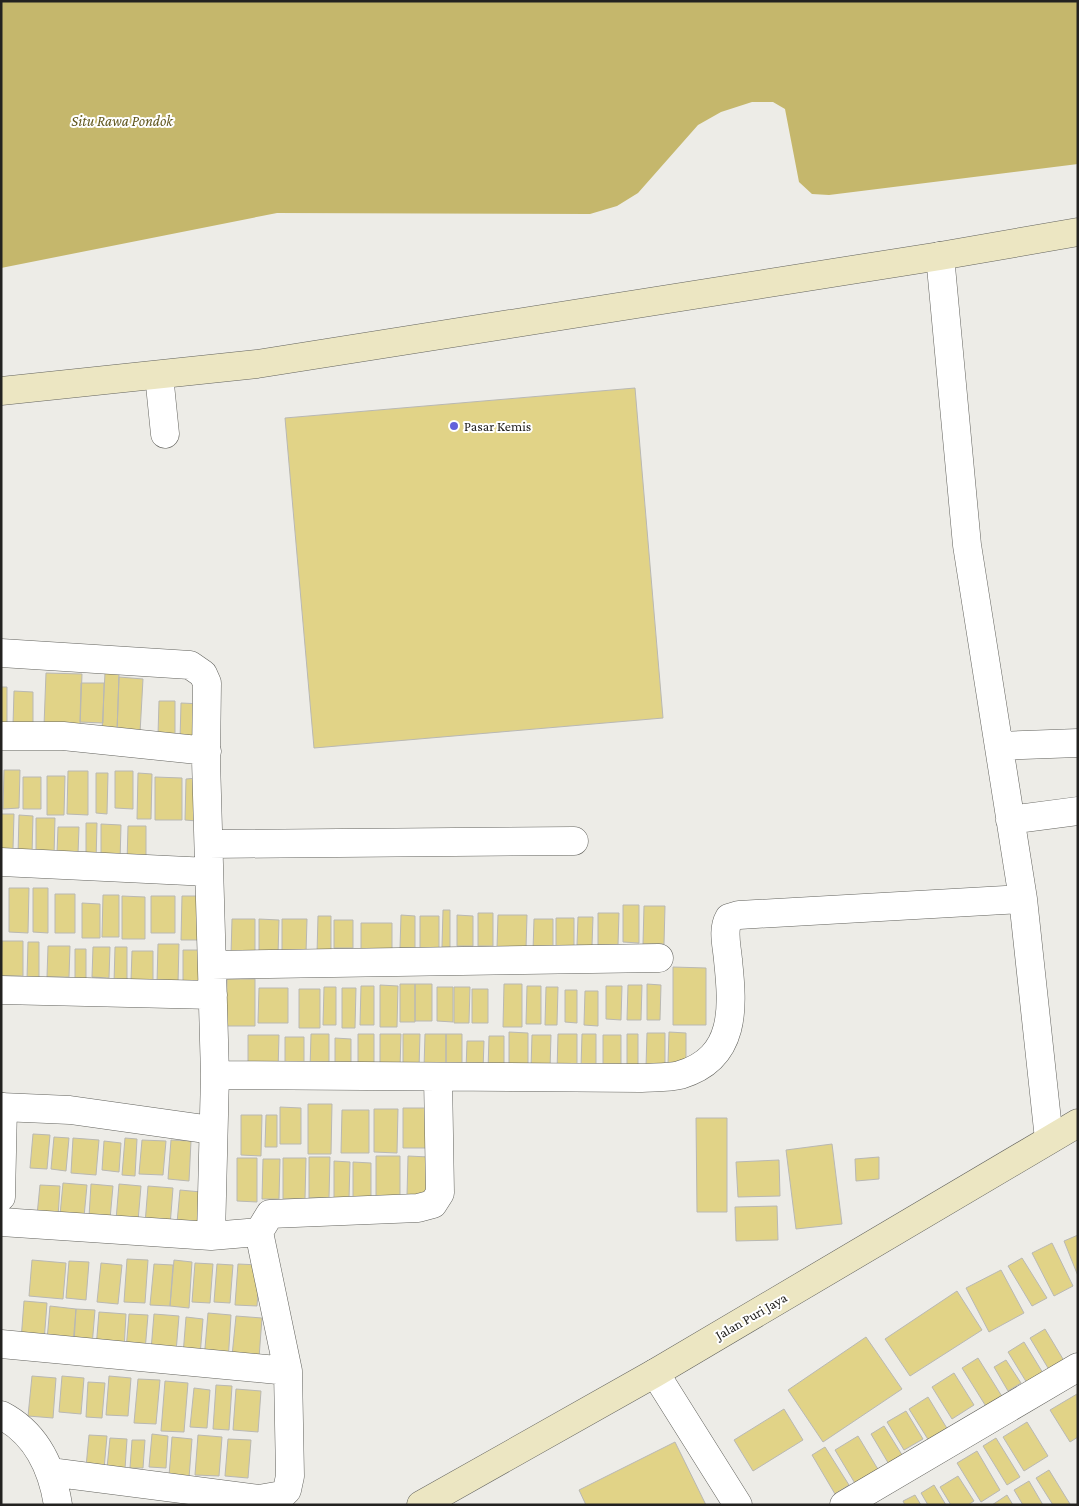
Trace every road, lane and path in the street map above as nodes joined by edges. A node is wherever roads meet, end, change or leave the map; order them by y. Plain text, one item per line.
1 (1078, 232) edge
2 (940, 256) junction
3 (159, 375) junction
4 (1, 391) edge
5 (165, 434) dead end
6 (1, 653) edge
7 (1, 736) edge
8 (1078, 744) edge
9 (999, 746) junction
10 (207, 751) junction
11 (1078, 810) edge
12 (1010, 820) junction
13 (574, 841) dead end
14 (209, 844) junction
15 (1, 862) edge
16 (209, 872) junction
17 (1023, 899) junction
18 (659, 958) dead end
19 (212, 965) junction
20 (1, 990) edge
21 (213, 995) junction
22 (215, 1075) junction
23 (438, 1077) junction
24 (2, 1107) edge
25 (1078, 1123) edge
26 (212, 1130) junction
27 (1049, 1139) junction
28 (1, 1197) edge
29 (1, 1222) edge
30 (259, 1232) junction
31 (211, 1236) junction
32 (1, 1344) edge
33 (1078, 1367) edge
34 (288, 1371) junction
35 (655, 1373) junction
36 (1, 1415) edge
37 (50, 1472) junction
38 (58, 1505) edge
39 (421, 1505) edge
40 (738, 1505) edge
41 (844, 1505) edge

1 - 2 street
2 - 3 street
2 - 9 street
3 - 4 street
3 - 5 street
6 - 10 street
7 - 10 street
8 - 9 street
9 - 12 street
10 - 14 street
11 - 12 street
12 - 17 street
13 - 14 street
14 - 16 street
15 - 16 street
16 - 19 street
17 - 23 street
17 - 27 street
18 - 19 street
19 - 21 street
20 - 21 street
21 - 22 street
22 - 23 street
22 - 26 street
23 - 30 street
24 - 26 street
24 - 28 street
25 - 27 street, Jalan Puri Jaya
26 - 31 street
27 - 35 street, Jalan Puri Jaya
29 - 31 street
30 - 31 street
30 - 34 street
32 - 34 street
33 - 41 street
34 - 37 street
35 - 39 street, Jalan Puri Jaya
35 - 40 street
36 - 37 street
37 - 38 street

